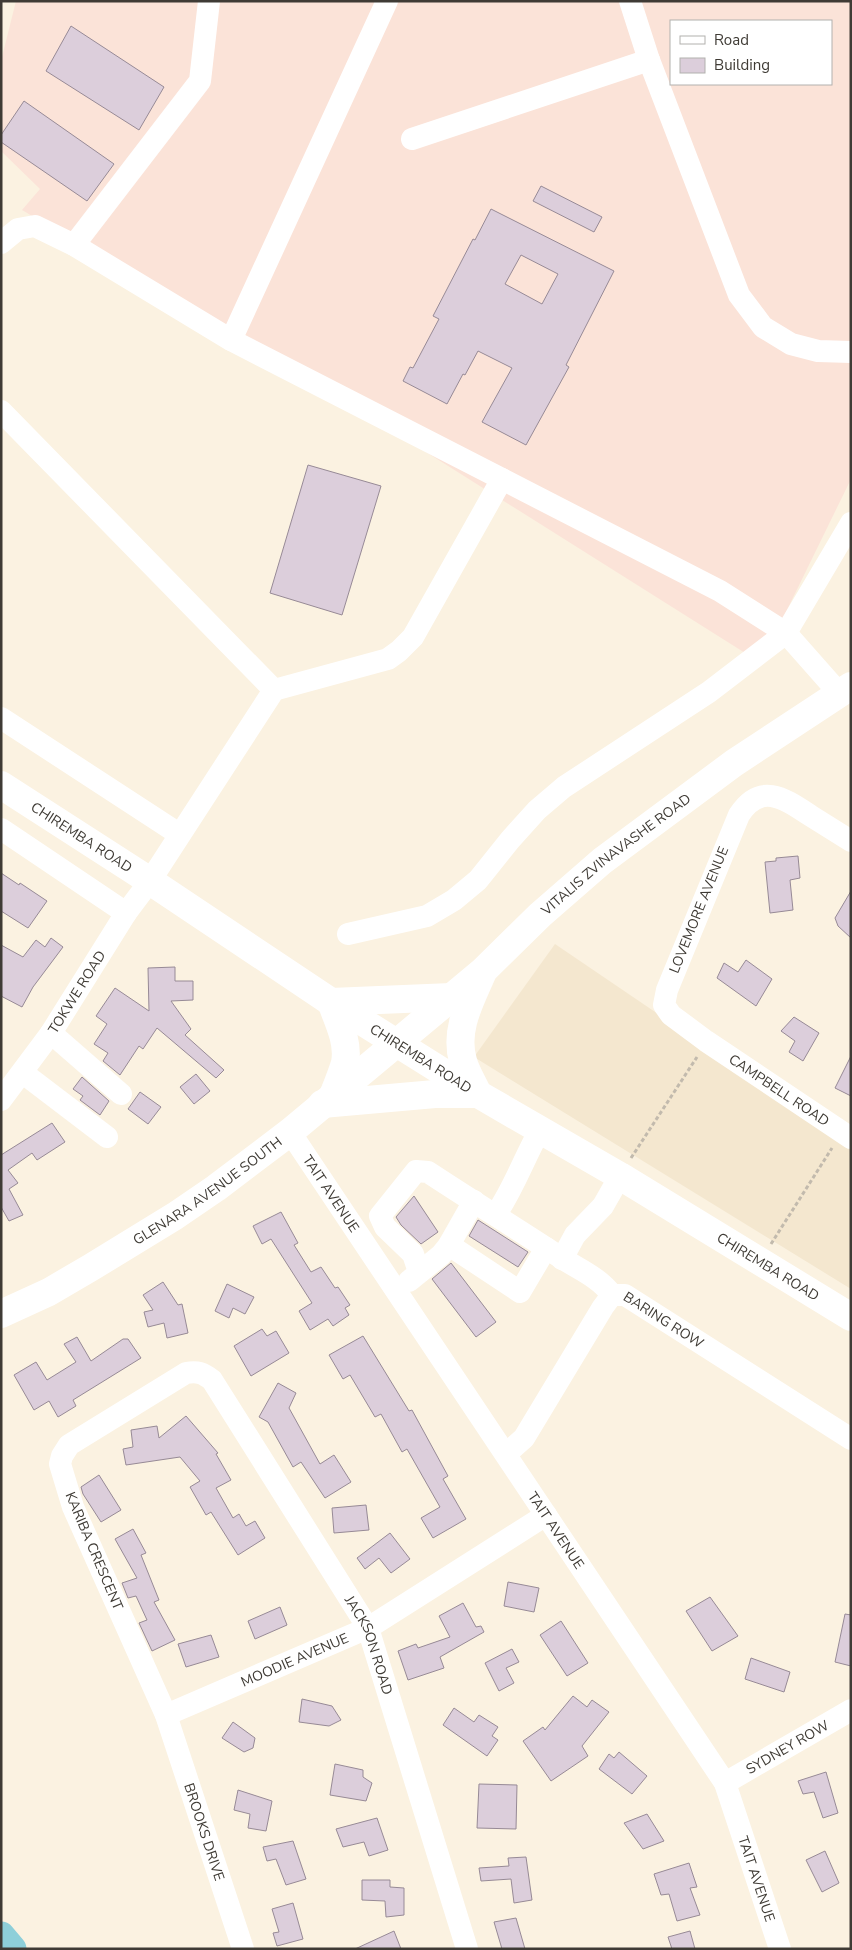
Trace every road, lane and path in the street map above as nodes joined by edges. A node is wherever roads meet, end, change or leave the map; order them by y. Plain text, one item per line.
1 (209, 1) edge
2 (387, 1) edge
3 (630, 1) edge
4 (649, 60) junction
5 (412, 139) dead end
6 (1, 243) edge
7 (74, 245) junction
8 (231, 340) junction
9 (851, 352) edge
10 (1, 411) edge
11 (502, 479) junction
12 (851, 523) edge
13 (786, 633) junction
14 (274, 690) junction
15 (845, 690) edge
16 (1, 718) edge
17 (1, 785) edge
18 (1, 829) edge
19 (179, 834) junction
20 (851, 842) edge
21 (150, 881) junction
22 (126, 913) junction
23 (348, 934) dead end
24 (483, 971) junction
25 (452, 997) junction
26 (331, 1002) junction
27 (51, 1033) junction
28 (706, 1041) junction
29 (397, 1042) junction
30 (23, 1073) junction
31 (121, 1094) dead end
32 (478, 1094) junction
33 (328, 1099) junction
34 (1, 1100) edge
35 (540, 1130) junction
36 (290, 1132) junction
37 (846, 1136) edge
38 (107, 1137) dead end
39 (620, 1176) junction
40 (474, 1202) junction
41 (496, 1214) junction
42 (449, 1245) junction
43 (554, 1253) junction
44 (760, 1262) junction
45 (419, 1272) junction
46 (398, 1293) junction
47 (612, 1296) junction
48 (1, 1314) edge
49 (851, 1317) edge
50 (203, 1373) joint
51 (851, 1439) edge
52 (506, 1454) junction
53 (546, 1515) junction
54 (368, 1628) junction
55 (851, 1710) edge
56 (166, 1715) junction
57 (725, 1783) junction
58 (243, 1949) edge
59 (466, 1949) edge
60 (780, 1949) edge

1 - 7 street
2 - 8 street
3 - 4 street
4 - 5 street
4 - 9 street
6 - 7 street
7 - 8 street
8 - 11 street
10 - 14 street
11 - 13 street
11 - 14 street
12 - 13 street
13 - 15 street
13 - 23 street
14 - 19 street, TOKWE ROAD
15 - 24 main road, VITALIS ZVINAVASHE ROAD
16 - 19 street
17 - 21 main road, CHIREMBA ROAD
18 - 22 street
19 - 21 street, TOKWE ROAD
20 - 28 street, LOVEMORE AVENUE
21 - 22 street, TOKWE ROAD
21 - 26 main road, CHIREMBA ROAD
22 - 27 street, TOKWE ROAD
24 - 25 main road, VITALIS ZVINAVASHE ROAD
24 - 32 main road
25 - 26 main road
25 - 29 main road, VITALIS ZVINAVASHE ROAD
26 - 29 main road, CHIREMBA ROAD
26 - 33 main road
27 - 30 street, TOKWE ROAD
27 - 31 street
28 - 37 street, CAMPBELL ROAD
28 - 39 path
29 - 32 main road, CHIREMBA ROAD
29 - 33 main road, GLENARA AVENUE SOUTH
30 - 34 street, TOKWE ROAD
30 - 38 street
32 - 33 main road
32 - 35 main road, CHIREMBA ROAD
33 - 36 main road, GLENARA AVENUE SOUTH
35 - 39 main road, CHIREMBA ROAD
35 - 41 street
36 - 46 street, TAIT AVENUE
36 - 48 main road, GLENARA AVENUE SOUTH
37 - 44 path
39 - 43 street
39 - 44 main road, CHIREMBA ROAD
40 - 41 street
40 - 42 street
40 - 45 street
41 - 43 street
42 - 43 street
42 - 45 street
43 - 47 street
44 - 49 main road, CHIREMBA ROAD
45 - 46 street
46 - 52 street, TAIT AVENUE
47 - 51 street, BARING ROW
47 - 52 street, BARING ROW
50 - 54 street, JACKSON ROAD
50 - 56 street, KARIBA CRESCENT
52 - 53 street, TAIT AVENUE
53 - 54 street, MOODIE AVENUE
53 - 57 street, TAIT AVENUE
54 - 56 street, MOODIE AVENUE
54 - 59 street, JACKSON ROAD
55 - 57 street, SYDNEY ROW
56 - 58 street, BROOKS DRIVE
57 - 60 street, TAIT AVENUE

